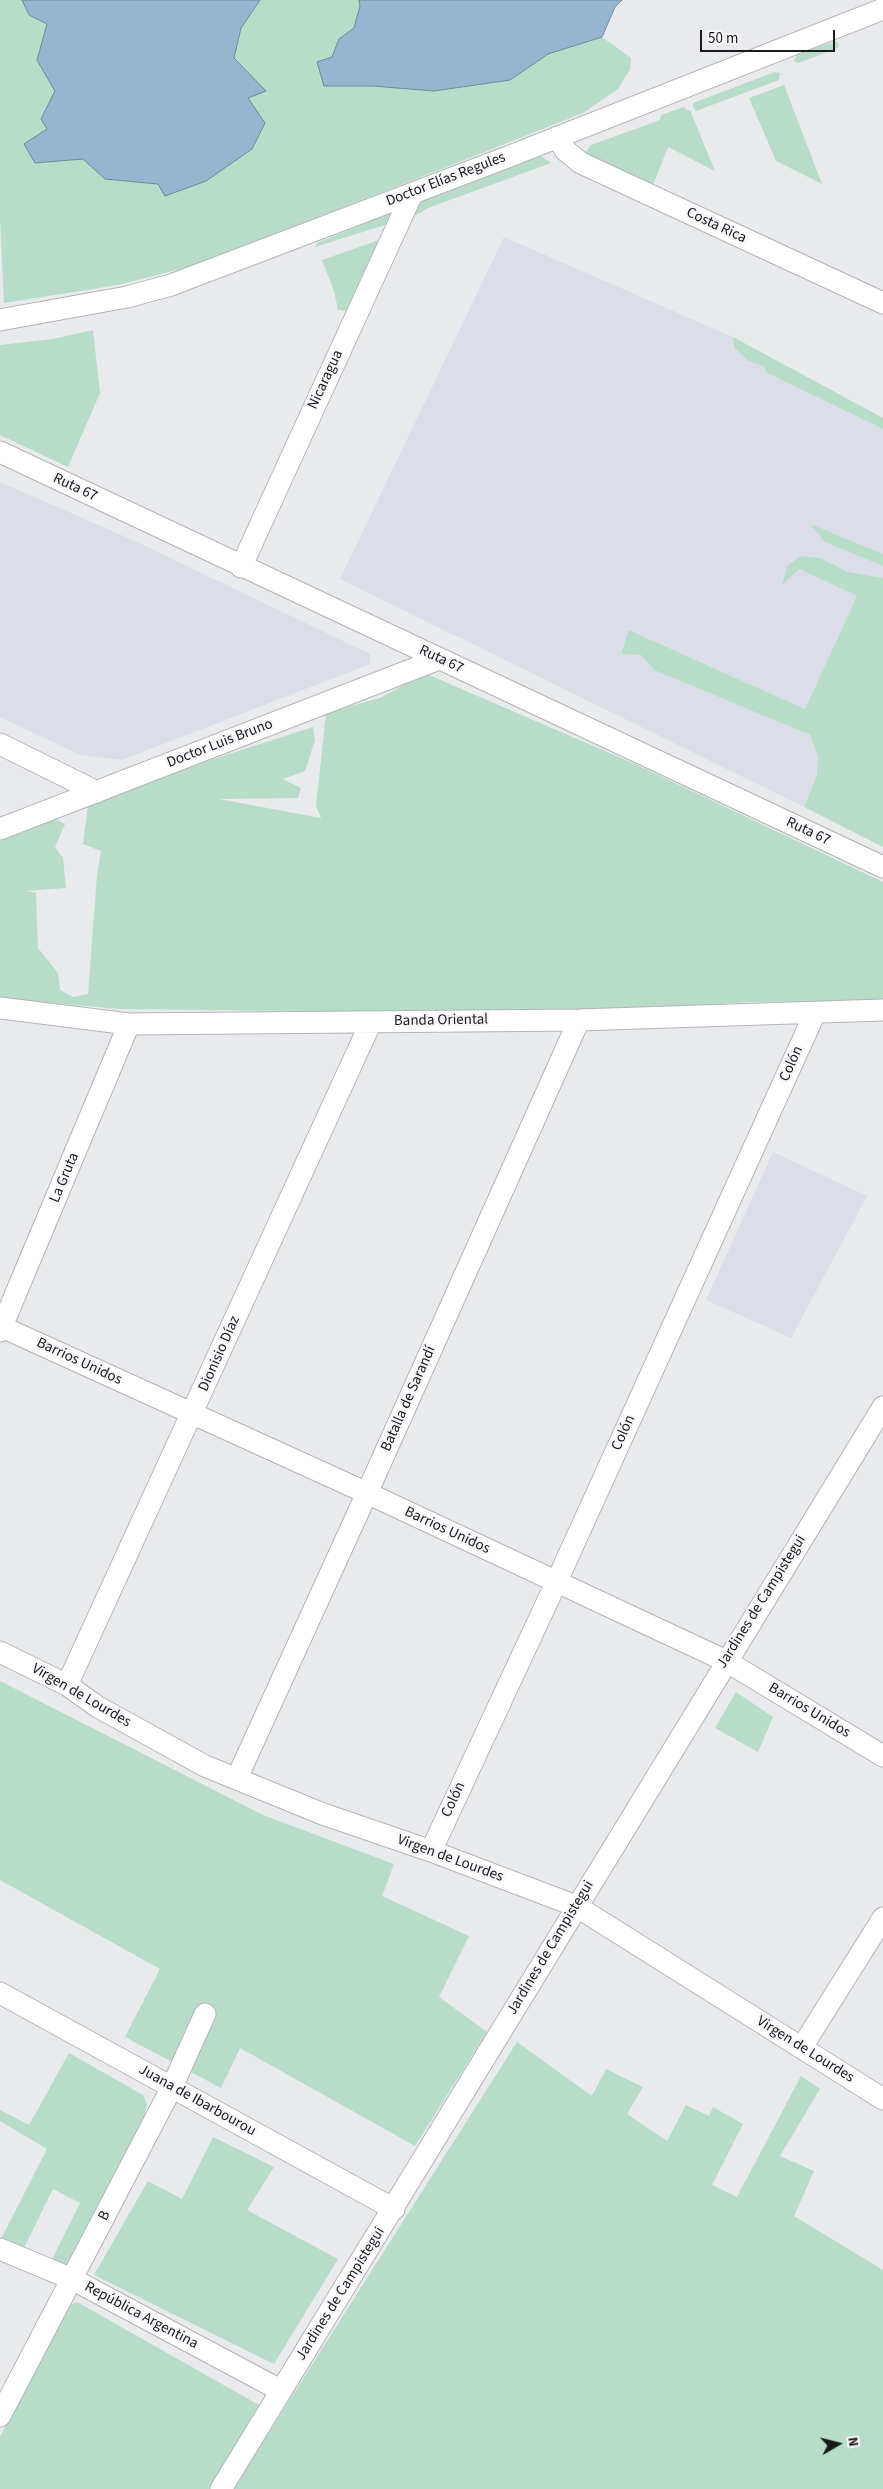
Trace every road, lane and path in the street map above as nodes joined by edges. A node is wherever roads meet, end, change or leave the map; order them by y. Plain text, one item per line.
1 (883, 9) edge
2 (557, 137) junction
3 (412, 194) junction
4 (883, 303) edge
5 (0, 320) edge
6 (0, 452) edge
7 (241, 567) junction
8 (440, 659) junction
9 (0, 744) edge
10 (97, 792) junction
11 (0, 830) edge
12 (883, 867) edge
13 (0, 1008) edge
14 (883, 1010) edge
15 (814, 1013) junction
16 (578, 1020) junction
17 (371, 1022) junction
18 (130, 1024) junction
19 (1, 1328) edge
20 (883, 1407) edge
21 (193, 1414) junction
22 (367, 1493) junction
23 (556, 1583) junction
24 (0, 1652) edge
25 (726, 1661) junction
26 (67, 1685) junction
27 (883, 1756) edge
28 (237, 1778) junction
29 (431, 1851) junction
30 (576, 1906) junction
31 (883, 1918) edge
32 (0, 1993) edge
33 (205, 2014) dead end
34 (802, 2047) junction
35 (172, 2087) junction
36 (883, 2099) edge
37 (394, 2209) junction
38 (0, 2249) edge
39 (72, 2279) junction
40 (280, 2390) junction
41 (0, 2416) edge
42 (221, 2489) edge

1 - 2 street, Doctor Elías Regules
2 - 3 street, Doctor Elías Regules
2 - 4 street, Costa Rica
3 - 5 street, Doctor Elías Regules
3 - 7 street, Nicaragua
6 - 7 street, Ruta 67
7 - 8 street, Ruta 67
8 - 10 street, Doctor Luis Bruno
8 - 12 street, Ruta 67
9 - 10 street
10 - 11 street, Doctor Luis Bruno
13 - 18 street, Banda Oriental
14 - 15 street, Banda Oriental
15 - 16 street, Banda Oriental
15 - 23 street, Colón
16 - 17 street, Banda Oriental
16 - 22 street, Batalla de Sarandí
17 - 18 street, Banda Oriental
17 - 21 street, Dionisio Díaz
18 - 19 street, La Gruta
19 - 21 street, Barrios Unidos
20 - 25 street, Jardines de Campistegui
21 - 22 street, Barrios Unidos
21 - 26 street, Dionisio Díaz
22 - 23 street, Barrios Unidos
22 - 28 street, Batalla de Sarandí
23 - 25 street, Barrios Unidos
23 - 29 street, Colón
24 - 26 street, Virgen de Lourdes
25 - 27 street, Barrios Unidos
25 - 30 street, Jardines de Campistegui
26 - 28 street, Virgen de Lourdes
28 - 29 street, Virgen de Lourdes
29 - 30 street, Virgen de Lourdes
30 - 34 street, Virgen de Lourdes
30 - 37 street, Jardines de Campistegui
31 - 34 street
32 - 35 street, Juana de Ibarbourou
33 - 35 street, B
34 - 36 street, Virgen de Lourdes
35 - 37 street, Juana de Ibarbourou
35 - 39 street, B
37 - 40 street, Jardines de Campistegui
38 - 39 street, República Argentina
39 - 40 street, República Argentina
39 - 41 street, B
40 - 42 street, Jardines de Campistegui

